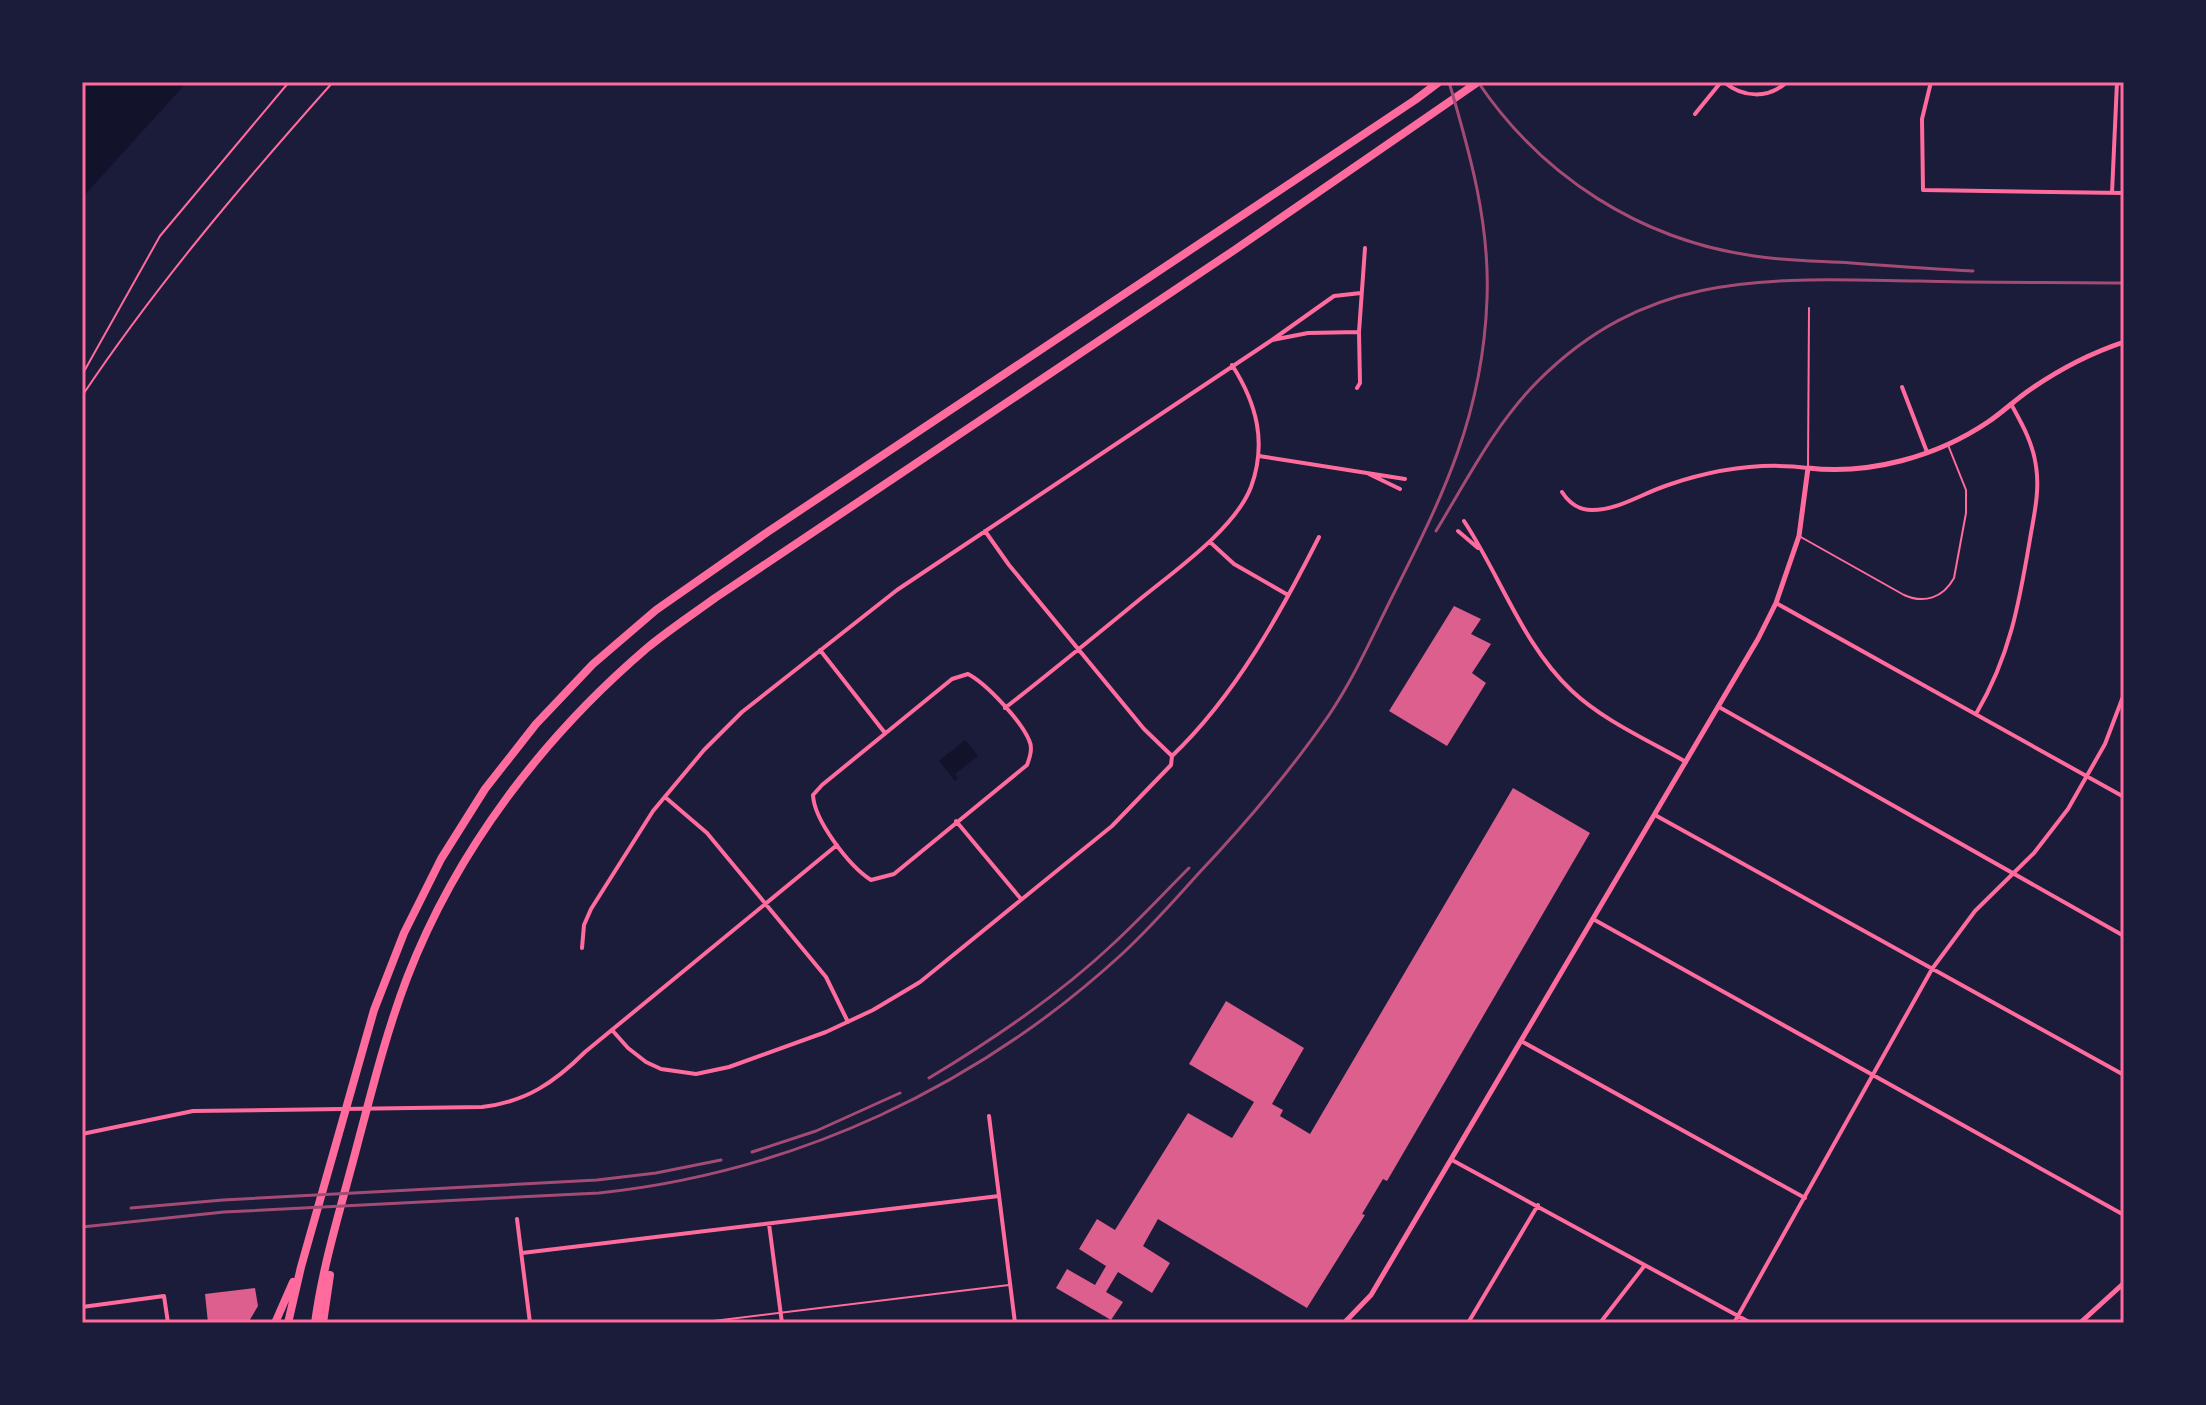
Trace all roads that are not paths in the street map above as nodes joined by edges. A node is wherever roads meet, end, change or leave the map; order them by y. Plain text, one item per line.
1 (1439, 82) edge
2 (1478, 82) edge
3 (1723, 82) edge
4 (1787, 82) edge
5 (1931, 82) edge
6 (2117, 82) edge
7 (1695, 114) dead end
8 (2112, 193) junction
9 (2124, 193) edge
10 (1365, 248) dead end
11 (1361, 293) junction
12 (1809, 308) dead end
13 (1359, 332) junction
14 (1272, 340) junction
15 (2124, 342) edge
16 (1232, 365) junction
17 (1902, 387) dead end
18 (1357, 388) dead end
19 (2011, 404) junction
20 (1947, 444) junction
21 (1927, 452) junction
22 (1259, 456) junction
23 (1808, 468) junction
24 (1363, 472) junction
25 (1405, 479) dead end
26 (1400, 489) dead end
27 (1562, 492) dead end
28 (1464, 521) dead end
29 (985, 531) junction
30 (1458, 531) dead end
31 (1799, 536) junction
32 (1319, 537) dead end
33 (1210, 542) junction
34 (1480, 549) junction
35 (1288, 595) junction
36 (1776, 603) junction
37 (820, 650) junction
38 (1078, 650) junction
39 (2124, 694) edge
40 (1719, 707) junction
41 (1005, 708) junction
42 (1975, 715) junction
43 (885, 733) junction
44 (1172, 756) junction
45 (1686, 762) junction
46 (2087, 777) junction
47 (665, 797) junction
48 (2124, 797) edge
49 (1655, 815) junction
50 (956, 821) junction
51 (837, 845) junction
52 (2013, 874) junction
53 (1021, 900) junction
54 (765, 905) junction
55 (1593, 919) junction
56 (2124, 936) edge
57 (582, 948) dead end
58 (1932, 969) junction
59 (848, 1022) junction
60 (612, 1030) junction
61 (1521, 1041) junction
62 (1873, 1074) junction
63 (2124, 1075) edge
64 (989, 1116) dead end
65 (82, 1134) edge
66 (1452, 1160) junction
67 (999, 1196) junction
68 (1805, 1198) junction
69 (1538, 1205) junction
70 (2124, 1215) edge
71 (517, 1219) dead end
72 (769, 1224) junction
73 (336, 1226) junction
74 (522, 1253) junction
75 (1645, 1265) junction
76 (301, 1267) junction
77 (2124, 1283) edge
78 (1010, 1285) junction
79 (82, 1307) edge
80 (781, 1312) junction
81 (1739, 1316) junction
82 (168, 1323) edge
83 (275, 1323) edge
84 (288, 1323) edge
85 (315, 1323) edge
86 (323, 1323) edge
87 (530, 1323) edge
88 (697, 1323) edge
89 (782, 1323) edge
90 (1015, 1323) edge
91 (1344, 1323) edge
92 (1468, 1323) edge
93 (1600, 1323) edge
94 (1734, 1323) edge
95 (1751, 1323) edge
96 (2080, 1323) edge

1 - 76 highway
2 - 73 highway
3 - 4 street
3 - 7 street
5 - 8 street
6 - 8 street
8 - 9 street
10 - 11 street
11 - 13 street
11 - 14 street
12 - 23 lane
13 - 14 street
13 - 18 street
14 - 16 street
15 - 19 street
16 - 22 street
16 - 29 street
17 - 21 street
19 - 20 street
19 - 42 street
20 - 21 street
20 - 31 lane
21 - 23 street
22 - 24 street
22 - 33 street
23 - 27 street
23 - 31 street
24 - 25 street
24 - 26 street
28 - 34 street
29 - 37 street
29 - 38 street
30 - 34 street
31 - 36 street
32 - 35 street
33 - 35 street
33 - 38 street
34 - 45 street
35 - 44 street
36 - 40 street
36 - 42 street
37 - 43 street
37 - 47 street
38 - 41 street
38 - 44 street
39 - 46 street
40 - 45 street
40 - 52 street
41 - 43 street
41 - 50 street
42 - 46 street
43 - 51 street
44 - 53 street
45 - 49 street
46 - 48 street
46 - 52 street
47 - 54 street
47 - 57 street
49 - 55 street
49 - 58 street
50 - 51 street
50 - 53 street
51 - 54 street
52 - 56 street
52 - 58 street
53 - 59 street
54 - 59 street
54 - 60 street
55 - 61 street
55 - 62 street
58 - 62 street
58 - 63 street
59 - 60 street
60 - 65 street
61 - 66 street
61 - 68 street
62 - 68 street
62 - 70 street
64 - 67 street
66 - 69 street
66 - 91 street
67 - 72 street
67 - 78 street
68 - 81 street
69 - 75 street
69 - 92 street
71 - 74 street
72 - 74 street
72 - 80 street
73 - 85 highway
73 - 86 highway
74 - 87 street
75 - 81 street
75 - 93 street
76 - 83 highway
76 - 84 highway
77 - 96 street
78 - 80 lane
78 - 90 street
79 - 82 street
80 - 88 lane
80 - 89 street
81 - 94 street
81 - 95 street

